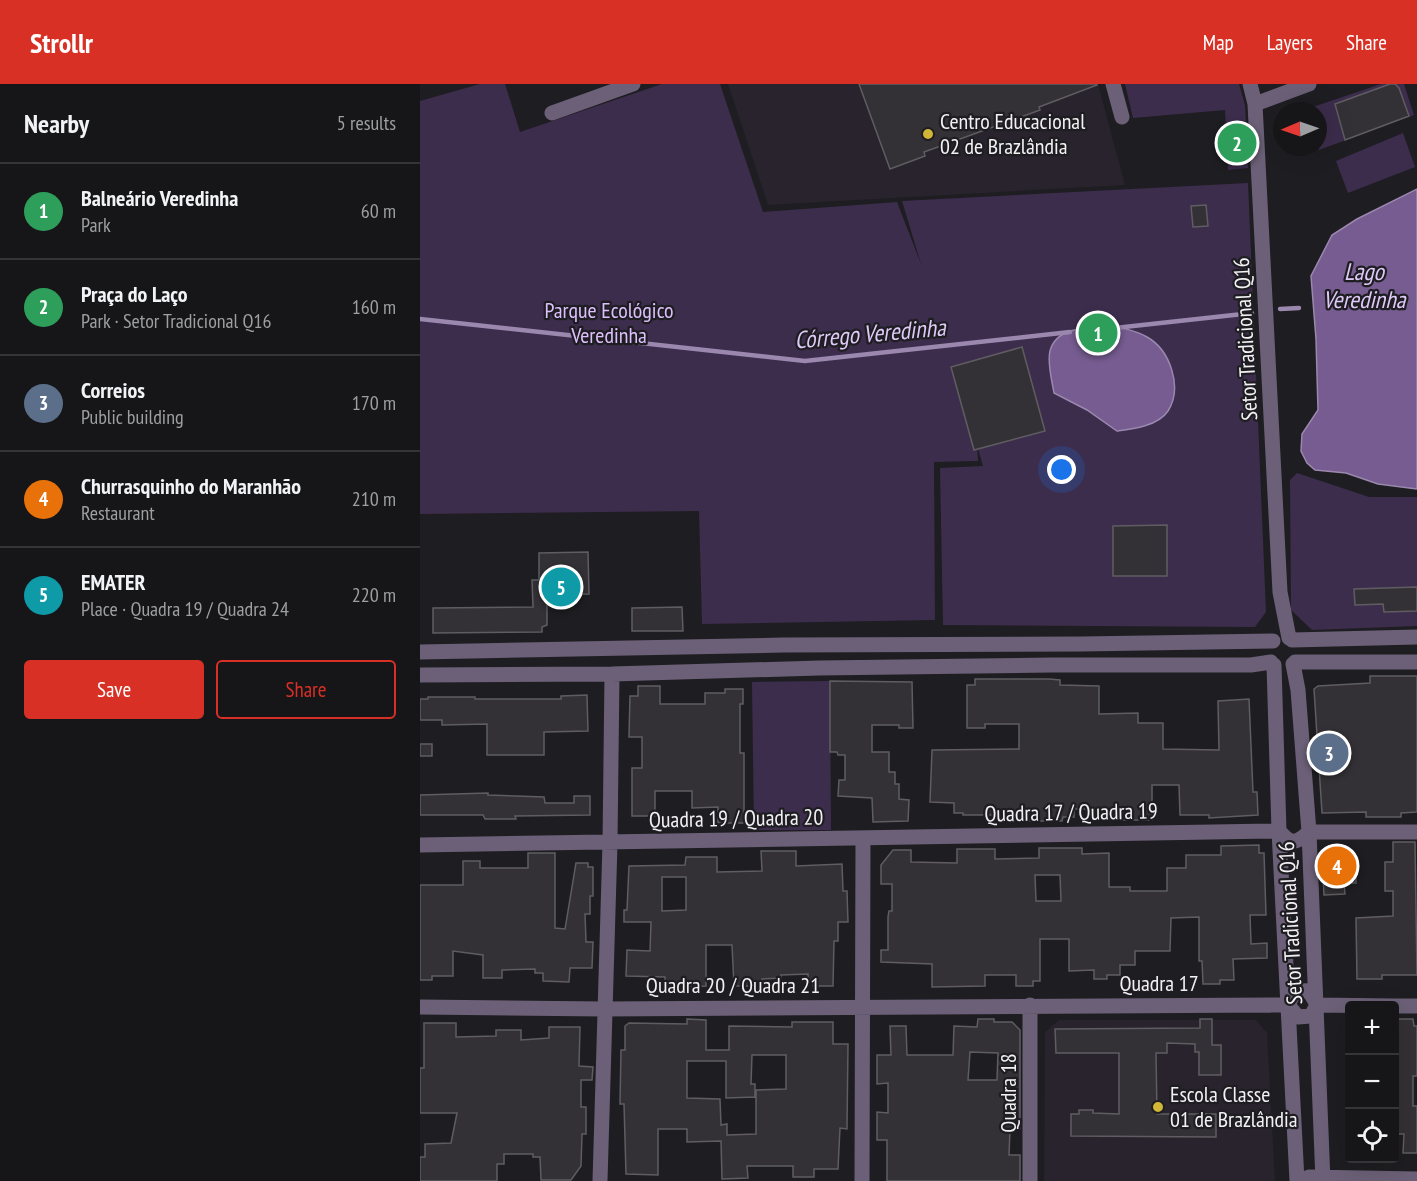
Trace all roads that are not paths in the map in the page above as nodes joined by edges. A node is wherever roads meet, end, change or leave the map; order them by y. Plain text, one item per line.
1 (633, 84) edge
2 (1113, 84) edge
3 (1250, 84) edge
4 (1309, 84) edge
5 (1255, 104) junction
6 (552, 113) dead end
7 (1122, 117) dead end
8 (1417, 637) edge
9 (1366, 638) junction
10 (1282, 639) junction
11 (1051, 644) junction
12 (784, 645) junction
13 (818, 645) junction
14 (420, 652) edge
15 (1417, 662) edge
16 (1272, 663) junction
17 (1294, 663) junction
18 (1366, 663) junction
19 (1052, 665) junction
20 (819, 668) junction
21 (783, 669) junction
22 (612, 674) junction
23 (420, 675) edge
24 (1280, 831) junction
25 (1309, 832) junction
26 (1417, 832) edge
27 (863, 839) junction
28 (610, 843) junction
29 (420, 845) edge
30 (1030, 1005) junction
31 (1288, 1005) junction
32 (1317, 1005) junction
33 (1345, 1005) edge
34 (1399, 1005) edge
35 (1417, 1006) edge
36 (420, 1007) edge
37 (863, 1007) junction
38 (604, 1009) junction
39 (1323, 1179) edge
40 (1417, 1179) edge
41 (600, 1181) edge
42 (862, 1181) edge
43 (1030, 1181) edge
44 (1299, 1181) edge

1 - 6 street
2 - 7 street
3 - 5 street, Setor Tradicional Q16
4 - 5 street
5 - 10 street, Setor Tradicional Q16
8 - 9 street
9 - 10 street
9 - 18 street
10 - 11 street
10 - 16 street
10 - 17 street
11 - 13 street
11 - 19 street
12 - 13 street
12 - 14 street
12 - 21 street
13 - 20 street
15 - 18 street
16 - 17 street
16 - 19 street
16 - 24 street, Setor Tradicional Q16
17 - 18 street
17 - 25 street, Setor Tradicional Q16
19 - 20 street
20 - 21 street
21 - 22 street
22 - 23 street
22 - 28 street
24 - 25 street
24 - 27 street, Quadra 17 / Quadra 19
24 - 31 street, Setor Tradicional Q16
25 - 26 street
25 - 32 street, Setor Tradicional Q16
27 - 28 street, Quadra 19 / Quadra 20
27 - 37 street
28 - 29 street, Quadra 19 / Quadra 20
28 - 38 street
30 - 31 street, Quadra 17
30 - 37 street, Quadra 17
30 - 43 street, Quadra 18
31 - 32 street
31 - 44 street, Setor Tradicional Q16
32 - 33 street
32 - 39 street, Setor Tradicional Q16
34 - 35 street
36 - 38 street, Quadra 20 / Quadra 21
37 - 38 street, Quadra 20 / Quadra 21
37 - 42 street
38 - 41 street
39 - 40 street
39 - 44 street

